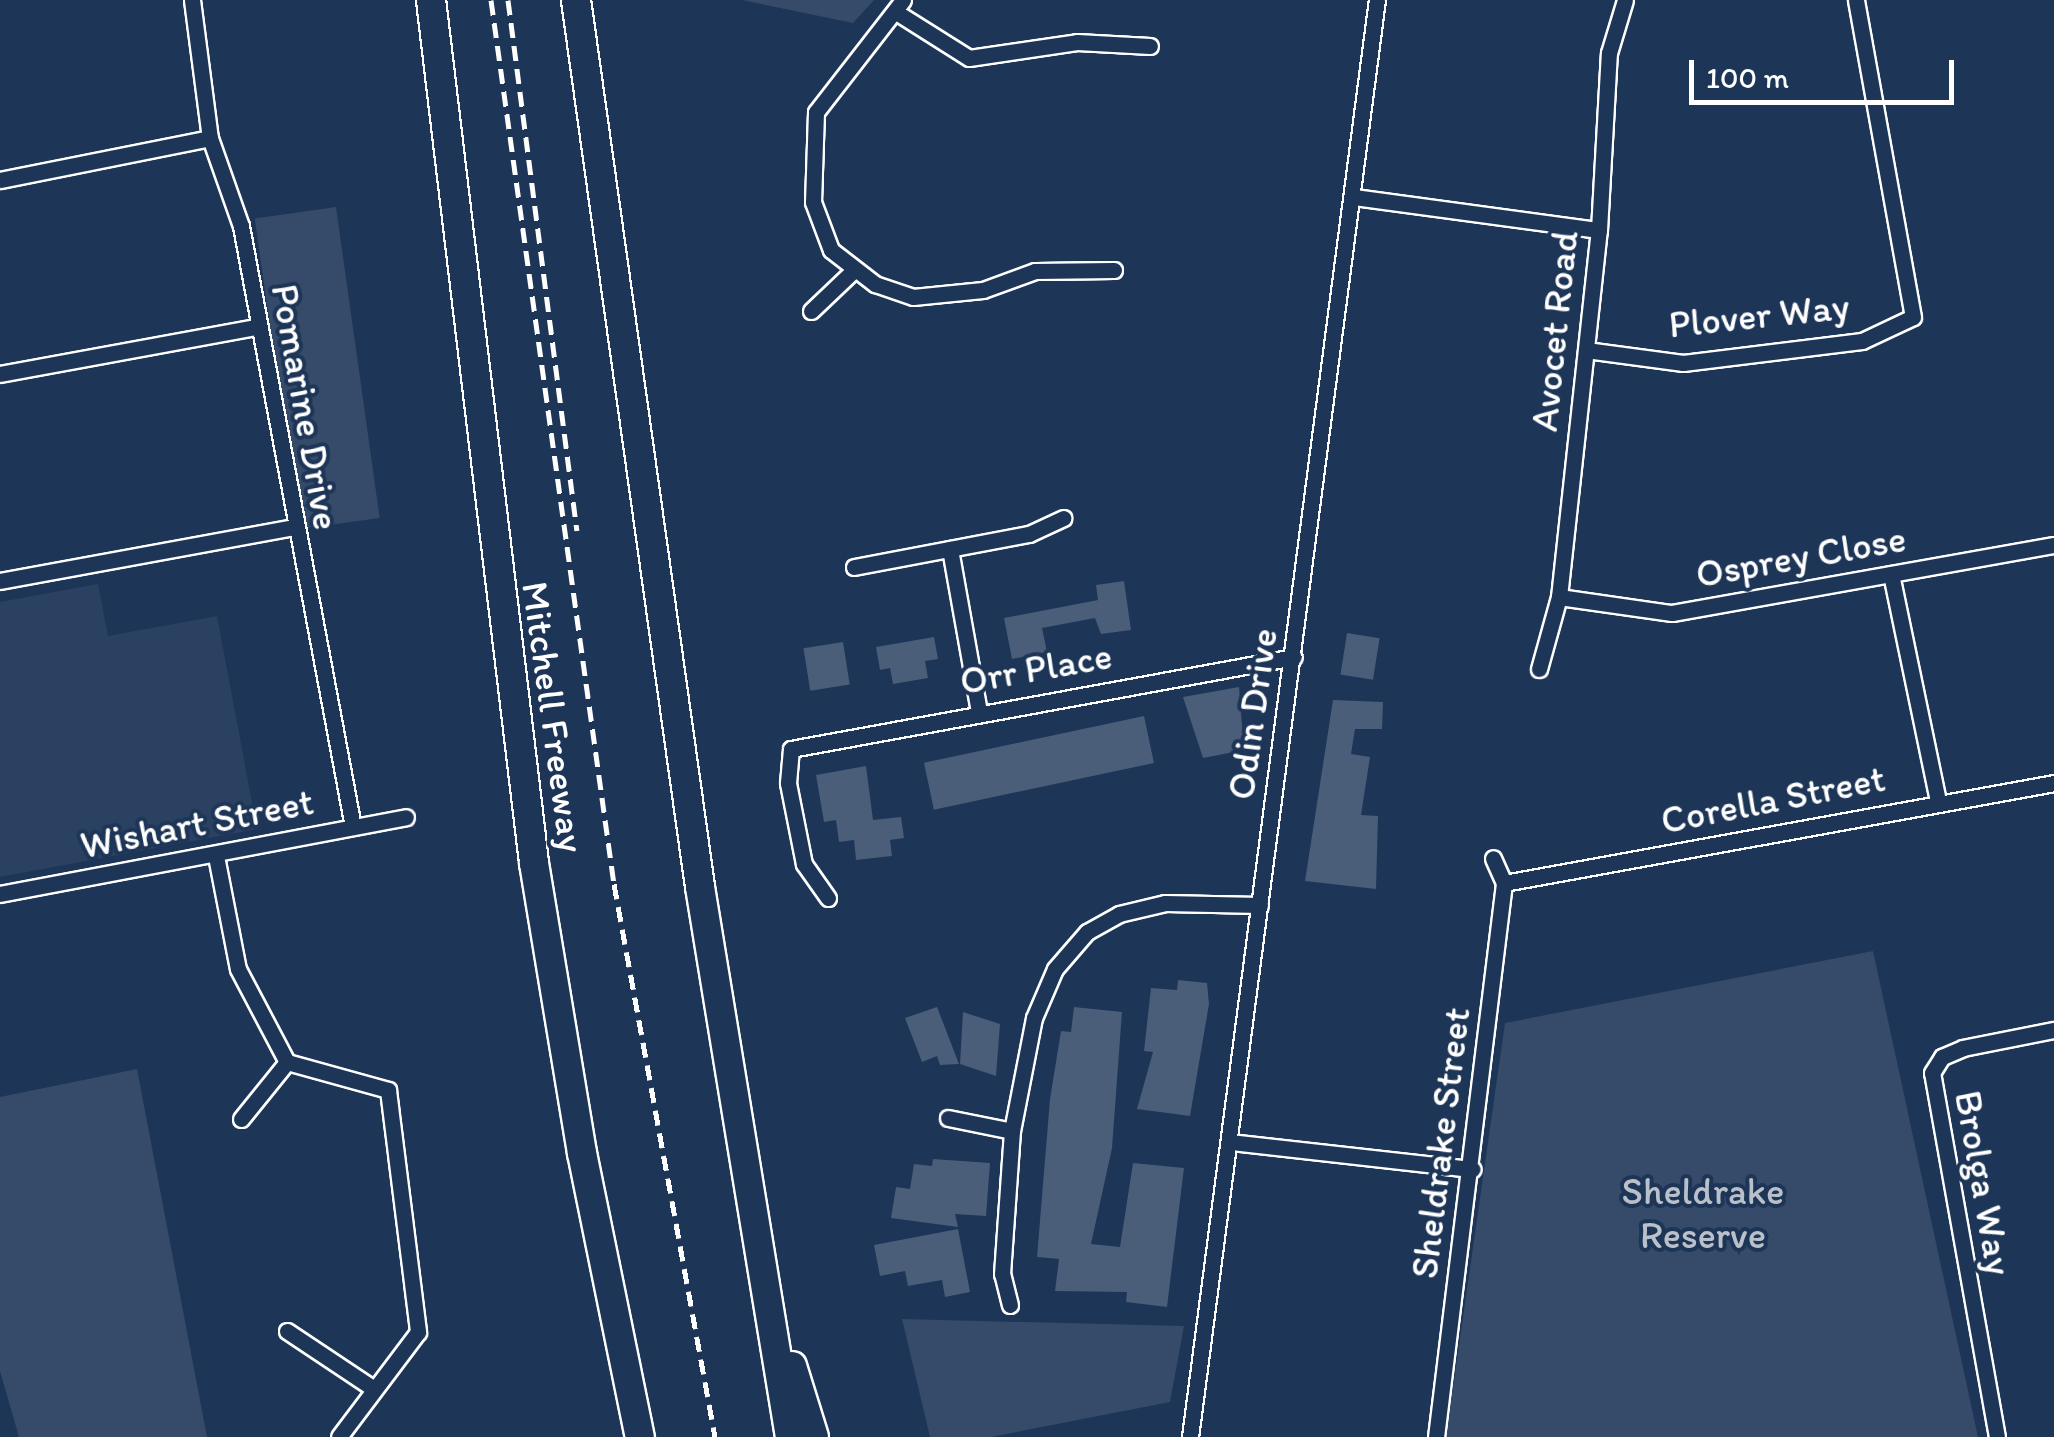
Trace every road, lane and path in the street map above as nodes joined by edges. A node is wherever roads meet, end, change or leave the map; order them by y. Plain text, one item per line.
1 (192, 0) edge
2 (431, 0) edge
3 (576, 0) edge
4 (1377, 0) edge
5 (1625, 0) edge
6 (1856, 0) edge
7 (899, 6) edge
8 (1150, 46) dead end
9 (210, 138) junction
10 (0, 180) edge
11 (1354, 197) junction
12 (1599, 230) junction
13 (1114, 270) dead end
14 (853, 271) junction
15 (811, 311) dead end
16 (256, 327) junction
17 (1586, 350) junction
18 (0, 374) edge
19 (1063, 518) dead end
20 (294, 527) junction
21 (2054, 545) edge
22 (950, 548) junction
23 (854, 566) dead end
24 (1891, 574) junction
25 (0, 581) edge
26 (1560, 597) junction
27 (1294, 657) junction
28 (1539, 669) dead end
29 (979, 712) junction
30 (2054, 782) edge
31 (1938, 802) junction
32 (406, 818) dead end
33 (353, 827) junction
34 (216, 856) junction
35 (1493, 858) dead end
36 (1504, 883) junction
37 (0, 894) edge
38 (828, 898) dead end
39 (1260, 905) junction
40 (2054, 1030) edge
41 (287, 1062) junction
42 (241, 1118) dead end
43 (948, 1118) dead end
44 (1012, 1131) junction
45 (1230, 1142) junction
46 (1472, 1169) junction
47 (757, 1255) junction
48 (1010, 1305) dead end
49 (287, 1332) dead end
50 (372, 1386) junction
51 (339, 1437) edge
52 (640, 1437) edge
53 (790, 1437) edge
54 (814, 1437) edge
55 (1190, 1437) edge
56 (1436, 1437) edge
57 (1997, 1437) edge

1 - 9 street, Pomarine Drive
2 - 52 highway, Mitchell Freeway
3 - 47 highway
4 - 11 street, Odin Drive
5 - 12 street, Avocet Road
6 - 17 street, Plover Way
7 - 8 street
7 - 14 street
9 - 10 street
9 - 16 street, Pomarine Drive
11 - 12 street
11 - 27 street, Odin Drive
12 - 17 street, Avocet Road
13 - 14 street
14 - 15 street
16 - 18 street
16 - 20 street, Pomarine Drive
17 - 26 street, Avocet Road
19 - 22 street
20 - 25 street
20 - 33 street, Pomarine Drive
21 - 24 street, Osprey Close
22 - 23 street
22 - 29 street
24 - 26 street, Osprey Close
24 - 31 street
26 - 28 street, Avocet Road
27 - 29 street, Orr Place
27 - 39 street, Odin Drive
29 - 38 street, Orr Place
30 - 31 street, Corella Street
31 - 36 street, Corella Street
32 - 33 street, Wishart Street
33 - 34 street, Wishart Street
34 - 37 street, Wishart Street
34 - 41 street
35 - 36 street
36 - 46 street, Sheldrake Street
39 - 44 street
39 - 45 street, Odin Drive
40 - 57 street, Brolga Way
41 - 42 street
41 - 50 street
43 - 44 street
44 - 48 street
45 - 46 street
45 - 55 street, Odin Drive
46 - 56 street, Sheldrake Street
47 - 53 highway
47 - 54 highway
49 - 50 street
50 - 51 street

